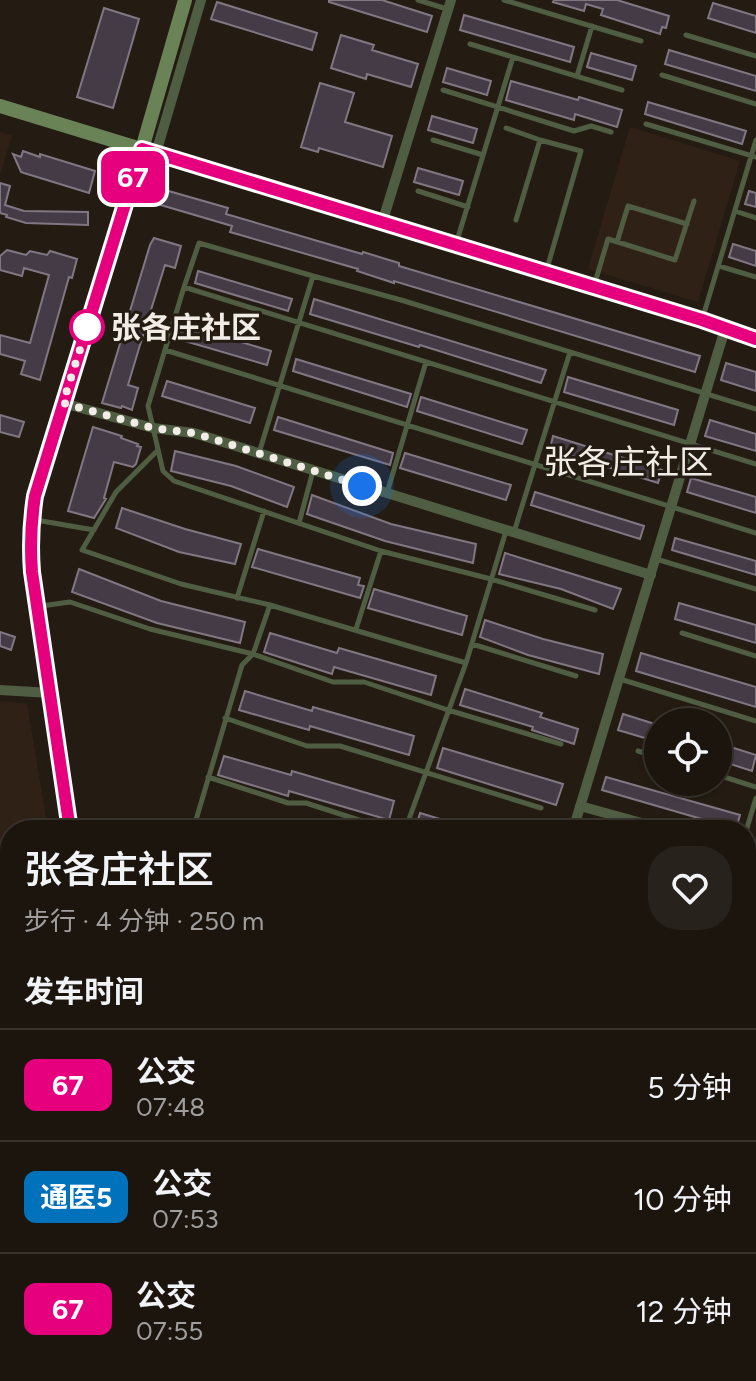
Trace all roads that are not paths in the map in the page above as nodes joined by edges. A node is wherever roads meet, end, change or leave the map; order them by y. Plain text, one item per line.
1 (185, 0) edge
2 (201, 0) edge
3 (418, 0) edge
4 (504, 0) edge
5 (450, 5) edge
6 (592, 26) junction
7 (686, 35) dead end
8 (641, 41) dead end
9 (470, 44) dead end
10 (756, 56) edge
11 (513, 57) junction
12 (662, 75) dead end
13 (577, 76) junction
14 (443, 90) dead end
15 (622, 90) dead end
16 (756, 104) edge
17 (0, 106) edge
18 (497, 107) junction
19 (646, 124) dead end
20 (506, 128) dead end
21 (611, 132) dead end
22 (433, 140) dead end
23 (540, 140) junction
24 (756, 140) edge
25 (149, 151) junction
26 (483, 155) junction
27 (754, 156) edge
28 (418, 191) dead end
29 (694, 201) dead end
30 (468, 207) junction
31 (735, 211) junction
32 (756, 218) edge
33 (516, 220) dead end
34 (382, 223) junction
35 (687, 224) junction
36 (617, 242) junction
37 (456, 245) junction
38 (718, 266) junction
39 (545, 273) junction
40 (313, 276) junction
41 (756, 277) edge
42 (184, 287) junction
43 (593, 287) junction
44 (702, 320) junction
45 (299, 322) junction
46 (725, 329) junction
47 (756, 339) edge
48 (165, 350) junction
49 (570, 352) junction
50 (426, 362) junction
51 (280, 385) junction
52 (706, 393) junction
53 (554, 401) junction
54 (63, 403) junction
55 (756, 409) edge
56 (407, 425) junction
57 (153, 428) junction
58 (691, 444) junction
59 (158, 449) junction
60 (259, 454) junction
61 (535, 464) junction
62 (756, 464) edge
63 (313, 471) junction
64 (387, 494) junction
65 (672, 507) junction
66 (264, 511) junction
67 (31, 520) junction
68 (299, 523) junction
69 (94, 530) junction
70 (510, 532) junction
71 (756, 533) edge
72 (381, 551) junction
73 (656, 559) junction
74 (651, 575) junction
75 (491, 579) junction
76 (756, 589) edge
77 (237, 598) junction
78 (270, 605) junction
79 (37, 606) junction
80 (595, 610) dead end
81 (356, 629) junction
82 (682, 633) dead end
83 (472, 644) junction
84 (253, 654) junction
85 (756, 656) edge
86 (466, 663) junction
87 (576, 676) dead end
88 (620, 679) junction
89 (0, 690) edge
90 (50, 693) junction
91 (448, 710) junction
92 (225, 718) junction
93 (756, 721) edge
94 (561, 744) dead end
95 (638, 751) dead end
96 (644, 753) edge
97 (427, 771) junction
98 (208, 777) junction
99 (732, 779) edge
100 (756, 787) edge
101 (756, 798) edge
102 (580, 806) junction
103 (541, 808) dead end
104 (69, 820) edge
105 (196, 820) edge
106 (359, 820) edge
107 (409, 820) edge
108 (576, 820) edge
109 (631, 820) edge
110 (749, 820) edge

1 - 25 street
2 - 25 street
3 - 5 lane
4 - 6 lane
5 - 34 street
6 - 8 lane
6 - 13 lane
7 - 10 lane
9 - 11 lane
11 - 13 lane
11 - 18 lane
12 - 16 lane
13 - 15 lane
14 - 18 lane
17 - 25 street
18 - 21 lane
18 - 26 lane
19 - 27 lane
20 - 23 lane
22 - 26 lane
23 - 33 lane
23 - 39 lane
24 - 27 lane
25 - 34 street
25 - 54 street
26 - 30 lane
27 - 31 lane
28 - 30 lane
29 - 35 lane
30 - 37 lane
31 - 32 lane
31 - 38 lane
34 - 37 street
35 - 36 lane
35 - 36 lane
36 - 43 lane
37 - 39 street
38 - 41 lane
38 - 44 lane
39 - 43 street
40 - 42 lane
40 - 45 lane
40 - 49 lane
42 - 45 lane
42 - 48 lane
43 - 44 street
44 - 46 street
45 - 50 lane
45 - 51 lane
46 - 47 street
46 - 52 street
48 - 51 lane
48 - 57 lane
49 - 52 lane
49 - 53 lane
50 - 53 lane
50 - 56 lane
51 - 56 lane
51 - 60 lane
52 - 55 lane
52 - 58 street
53 - 58 lane
53 - 61 lane
54 - 57 street
54 - 67 street
56 - 61 lane
56 - 64 lane
57 - 59 lane
57 - 60 street
58 - 62 lane
58 - 65 street
59 - 66 lane
59 - 69 lane
60 - 63 street
61 - 65 lane
61 - 70 lane
63 - 64 street
63 - 68 lane
64 - 70 street
65 - 71 lane
65 - 73 street
66 - 68 lane
66 - 77 lane
67 - 69 lane
67 - 79 street
68 - 72 lane
69 - 77 lane
70 - 74 street
70 - 75 lane
72 - 75 lane
72 - 81 lane
73 - 74 street
73 - 76 lane
74 - 88 street
75 - 80 lane
75 - 83 lane
77 - 78 lane
78 - 81 lane
78 - 84 lane
79 - 84 lane
79 - 90 street
81 - 86 lane
82 - 85 lane
83 - 86 lane
83 - 87 lane
84 - 91 lane
84 - 92 lane
86 - 91 lane
88 - 93 lane
88 - 102 street
89 - 90 street
90 - 104 street
91 - 94 lane
91 - 97 lane
92 - 97 lane
92 - 98 lane
95 - 96 lane
97 - 103 lane
97 - 107 lane
98 - 105 lane
98 - 106 lane
99 - 100 lane
101 - 110 lane
102 - 108 street
102 - 109 street

